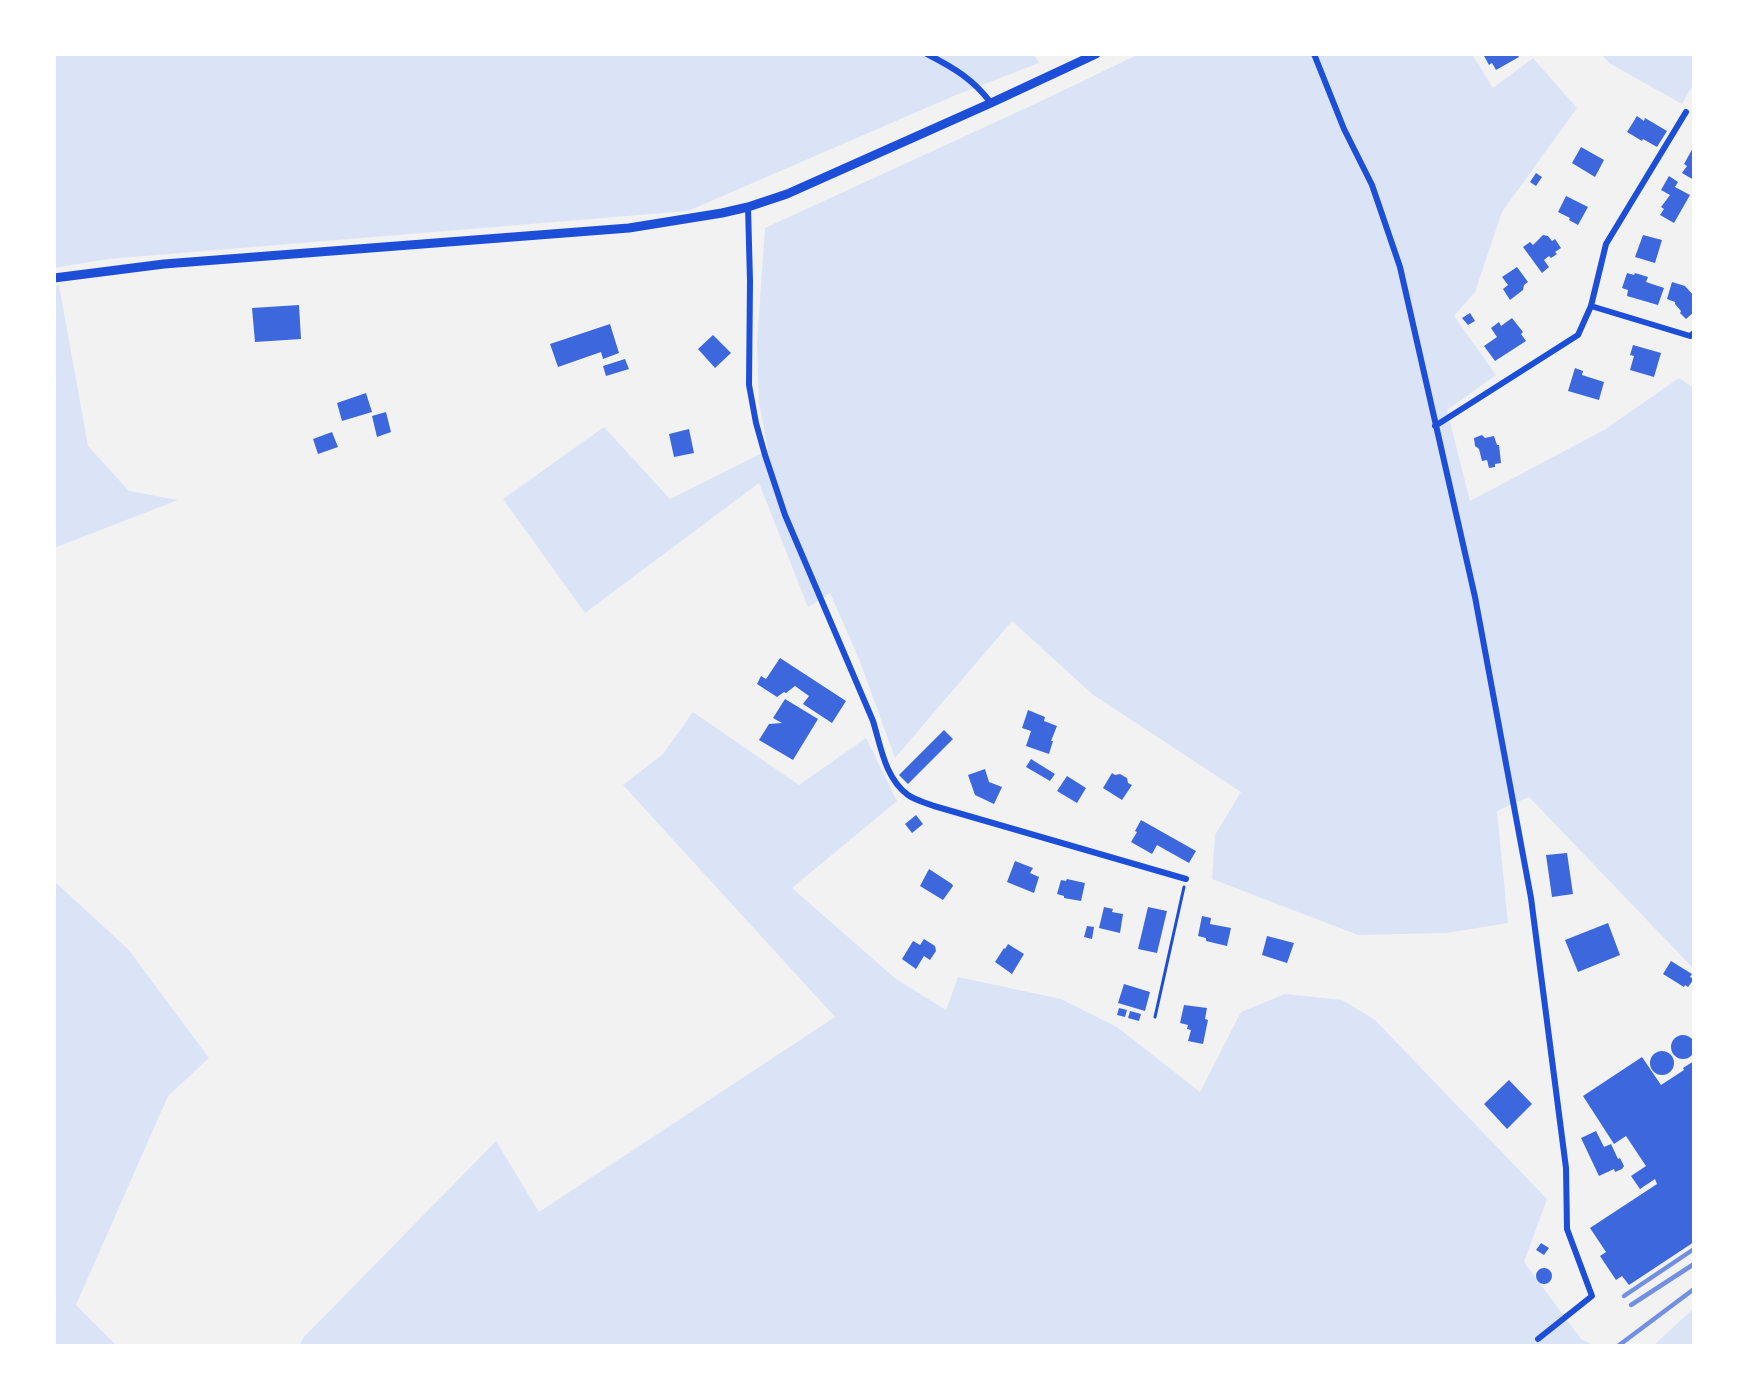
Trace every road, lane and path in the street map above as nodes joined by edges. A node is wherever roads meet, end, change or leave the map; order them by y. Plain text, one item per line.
1 (927, 54) edge
2 (1096, 54) edge
3 (1314, 54) edge
4 (991, 103) junction
5 (1686, 112) dead end
6 (748, 207) junction
7 (54, 278) edge
8 (1591, 306) junction
9 (1694, 333) edge
10 (1435, 426) junction
11 (1186, 879) joint
12 (1155, 1017) dead end
13 (1538, 1339) dead end

1 - 4 street
2 - 4 main road
3 - 10 street
4 - 6 main road
5 - 8 street
6 - 7 main road
6 - 11 street
8 - 9 street
8 - 10 street
10 - 13 street
11 - 12 path

